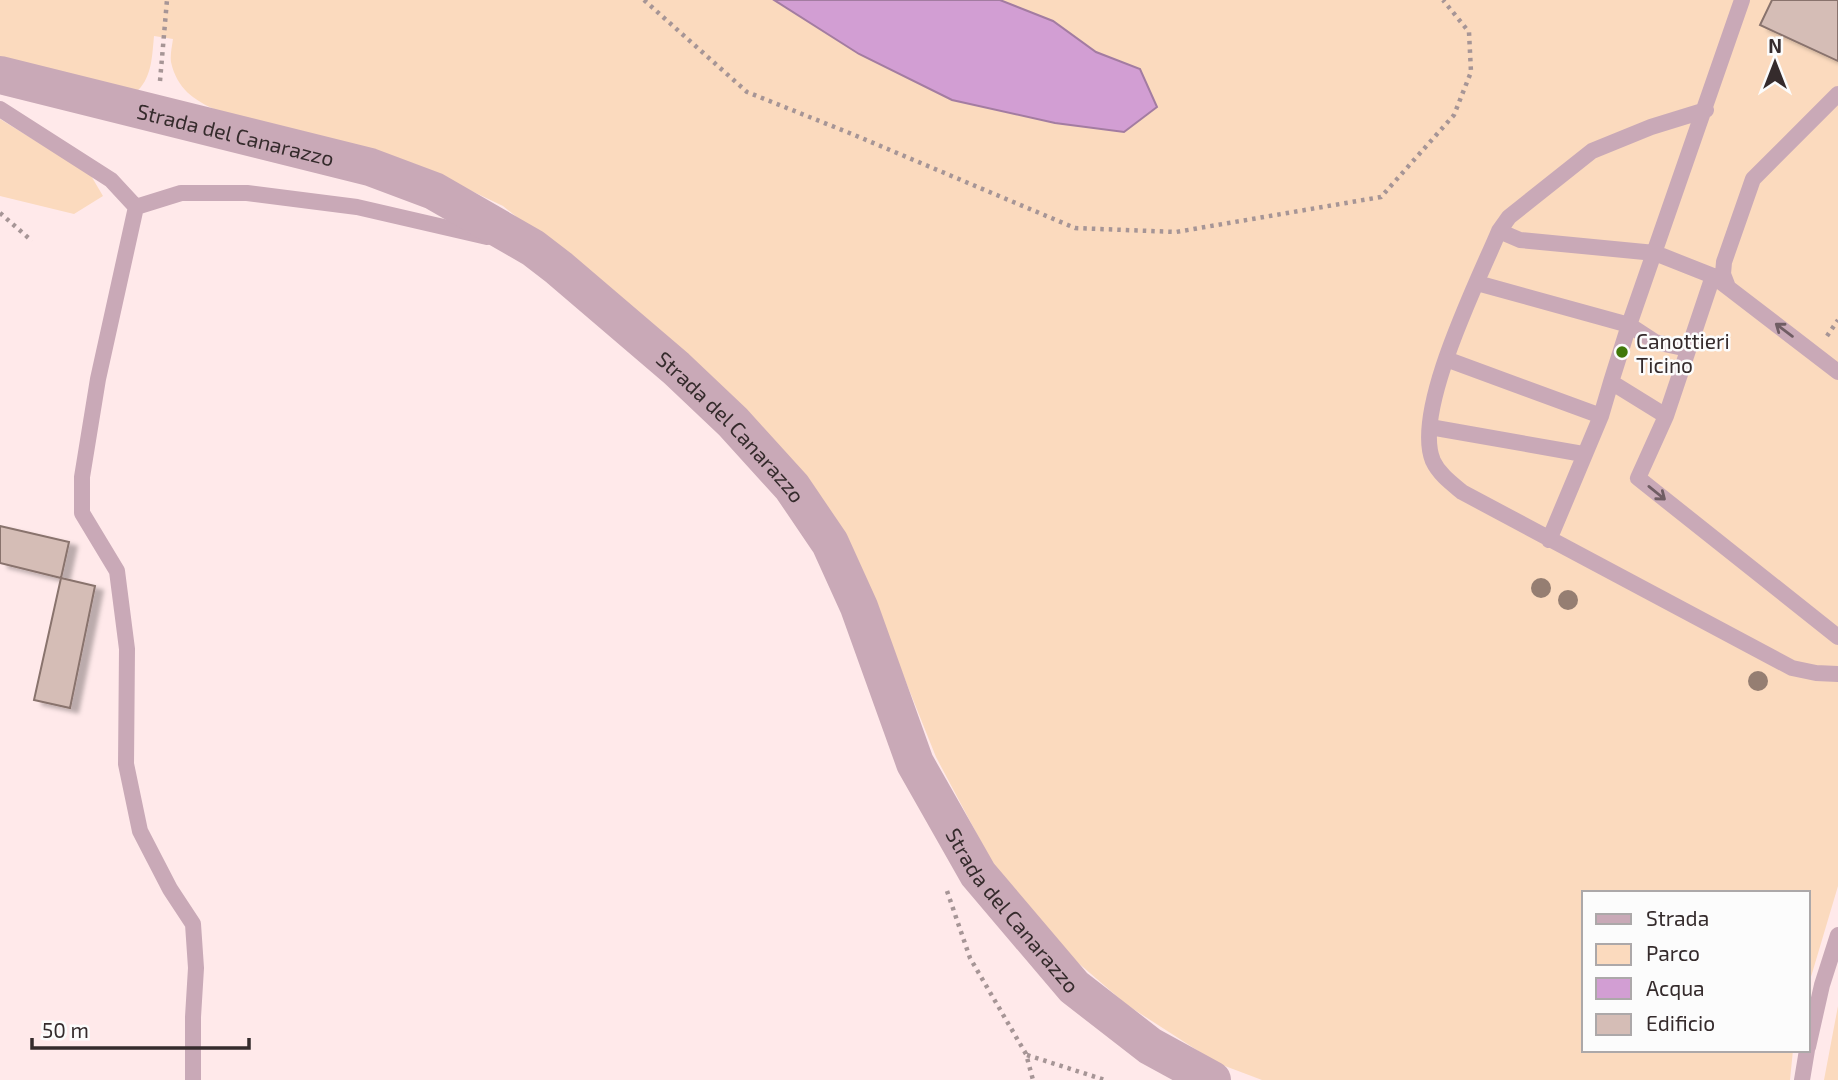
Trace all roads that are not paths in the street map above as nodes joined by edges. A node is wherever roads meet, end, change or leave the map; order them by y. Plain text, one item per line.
1 (1742, 0) edge
2 (0, 75) edge
3 (1838, 94) edge
4 (0, 109) edge
5 (1706, 110) junction
6 (136, 207) junction
7 (1499, 231) junction
8 (533, 248) junction
9 (1655, 253) junction
10 (1713, 276) junction
11 (1477, 283) junction
12 (1728, 288) junction
13 (1629, 325) junction
14 (1688, 349) junction
15 (1446, 359) junction
16 (1838, 372) edge
17 (1611, 382) junction
18 (1601, 416) junction
19 (1666, 416) junction
20 (1430, 427) junction
21 (1583, 454) junction
22 (1549, 540) junction
23 (1838, 637) edge
24 (1838, 674) edge
25 (1838, 935) edge
26 (1810, 1040) edge
27 (1807, 1052) edge
28 (194, 1080) edge
29 (1212, 1080) edge
30 (1802, 1080) edge

1 - 5 lane
2 - 8 street, Strada del Canarazzo
3 - 12 lane
4 - 6 lane
5 - 7 lane
5 - 9 lane
6 - 8 lane
6 - 28 lane
7 - 9 lane
7 - 11 lane
8 - 29 street, Strada del Canarazzo
9 - 10 lane
9 - 13 lane
10 - 12 lane
10 - 14 lane
11 - 13 lane
11 - 15 lane
16 -> 12 lane
13 - 14 lane
13 - 17 lane
14 - 19 lane
15 - 18 lane
15 - 20 lane
17 - 18 lane
17 - 19 lane
18 - 21 lane
19 -> 23 lane
20 - 21 lane
20 - 22 lane
21 - 22 lane
22 - 24 lane
25 - 26 lane
27 - 30 lane

